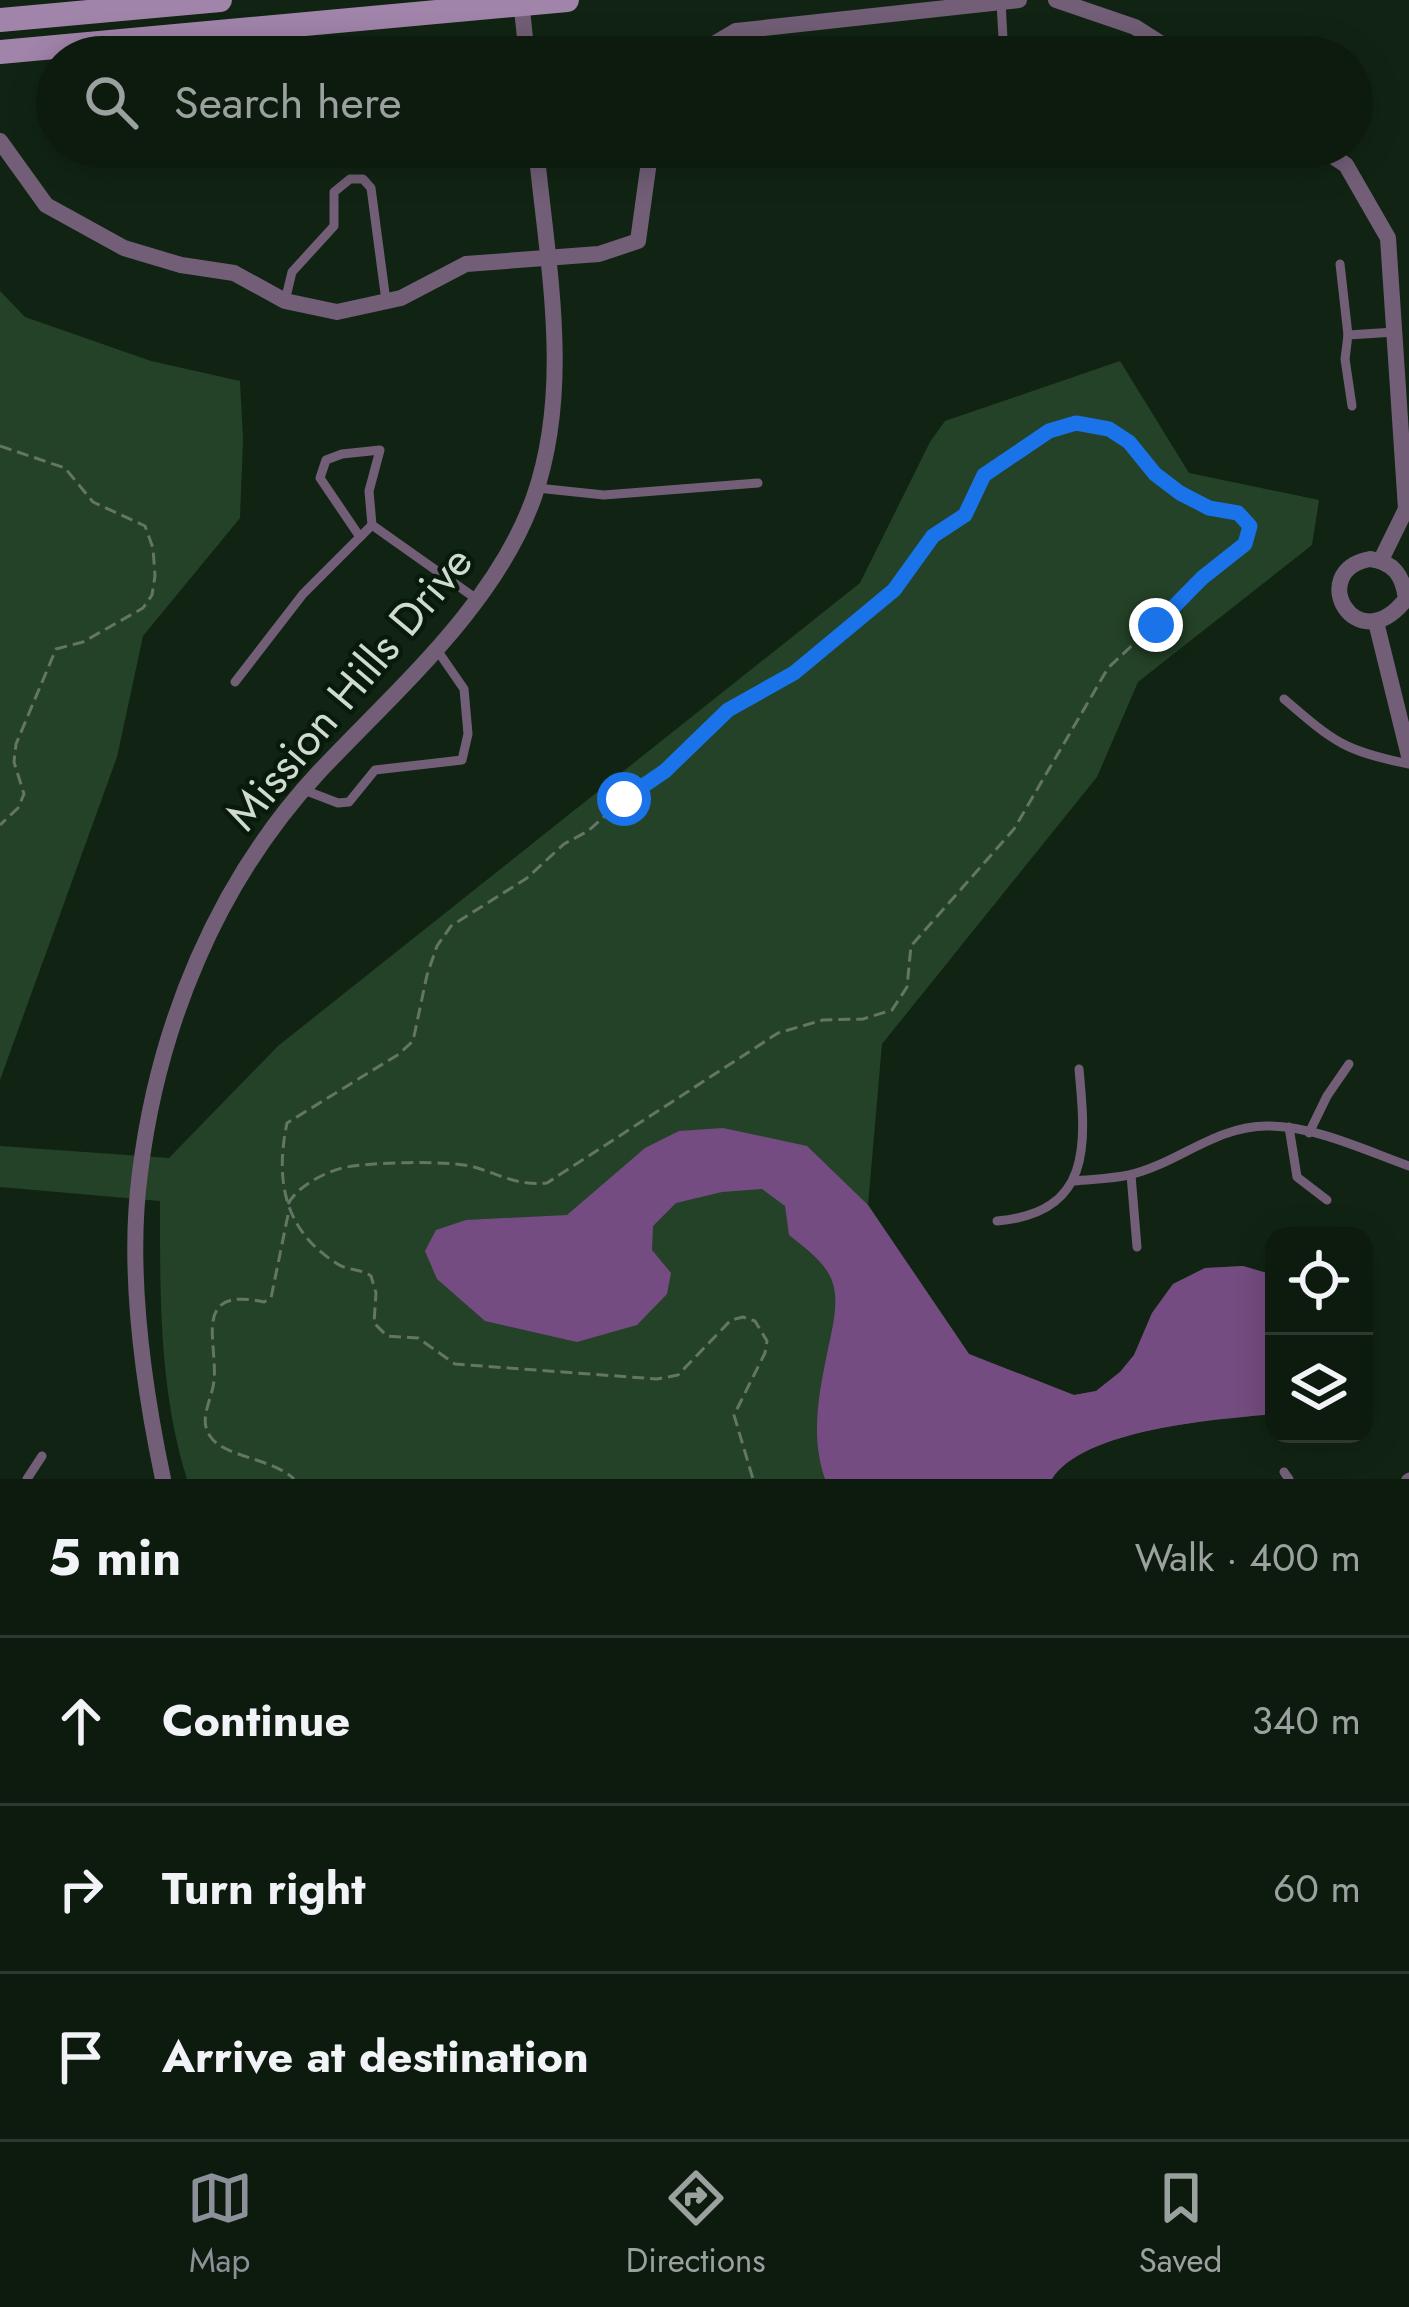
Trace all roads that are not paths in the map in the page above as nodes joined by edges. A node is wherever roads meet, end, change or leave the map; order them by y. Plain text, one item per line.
1 (220, 0) edge
2 (567, 0) edge
3 (1055, 0) edge
4 (1010, 1) edge
5 (522, 2) edge
6 (1, 14) edge
7 (1143, 32) junction
8 (728, 35) edge
9 (167, 36) edge
10 (525, 36) edge
11 (1006, 36) edge
12 (1140, 36) edge
13 (1149, 36) edge
14 (36, 49) edge
15 (0, 52) edge
16 (0, 141) edge
17 (538, 168) edge
18 (649, 168) edge
19 (1348, 168) edge
20 (547, 257) junction
21 (1340, 264) dead end
22 (285, 301) junction
23 (386, 301) junction
24 (1395, 332) junction
25 (1348, 335) junction
26 (1352, 406) dead end
27 (758, 483) dead end
28 (537, 488) junction
29 (372, 525) junction
30 (360, 537) junction
31 (1381, 560) junction
32 (1407, 599) edge
33 (478, 600) junction
34 (1376, 622) junction
35 (435, 647) junction
36 (235, 682) dead end
37 (1284, 699) dead end
38 (1409, 760) edge
39 (303, 790) junction
40 (1349, 1064) dead end
41 (1078, 1069) dead end
42 (1289, 1127) junction
43 (1309, 1132) junction
44 (1409, 1166) edge
45 (1131, 1174) junction
46 (1074, 1180) junction
47 (1327, 1200) dead end
48 (997, 1221) dead end
49 (1137, 1247) dead end
50 (42, 1456) dead end
51 (28, 1479) edge
52 (163, 1479) edge

1 - 6 main road
2 - 5 main road
3 - 7 street
4 - 8 street
4 - 11 lane
5 - 9 main road
5 - 10 street
7 - 12 lane
7 - 13 street
14 - 15 main road
16 - 22 street
17 - 20 street, Mission Hills Drive
18 - 20 street
19 - 24 street
20 - 23 street
20 - 28 street, Mission Hills Drive
21 - 25 lane
22 - 23 street
22 - 23 lane
24 - 25 lane
24 - 31 street
25 - 26 lane
27 - 28 lane
28 - 33 street, Mission Hills Drive
29 - 30 lane
29 - 30 lane
29 - 33 lane
30 - 36 lane
31 - 32 street
31 - 34 street
32 - 34 street
33 - 35 street, Mission Hills Drive
34 - 38 street
35 - 39 street, Mission Hills Drive
35 - 39 lane
37 - 38 lane
39 - 52 street, Mission Hills Drive
40 - 43 lane
41 - 46 lane
42 - 43 lane
42 - 45 lane
42 - 47 lane
43 - 44 lane
45 - 46 lane
45 - 49 lane
46 - 48 lane
50 - 51 lane

